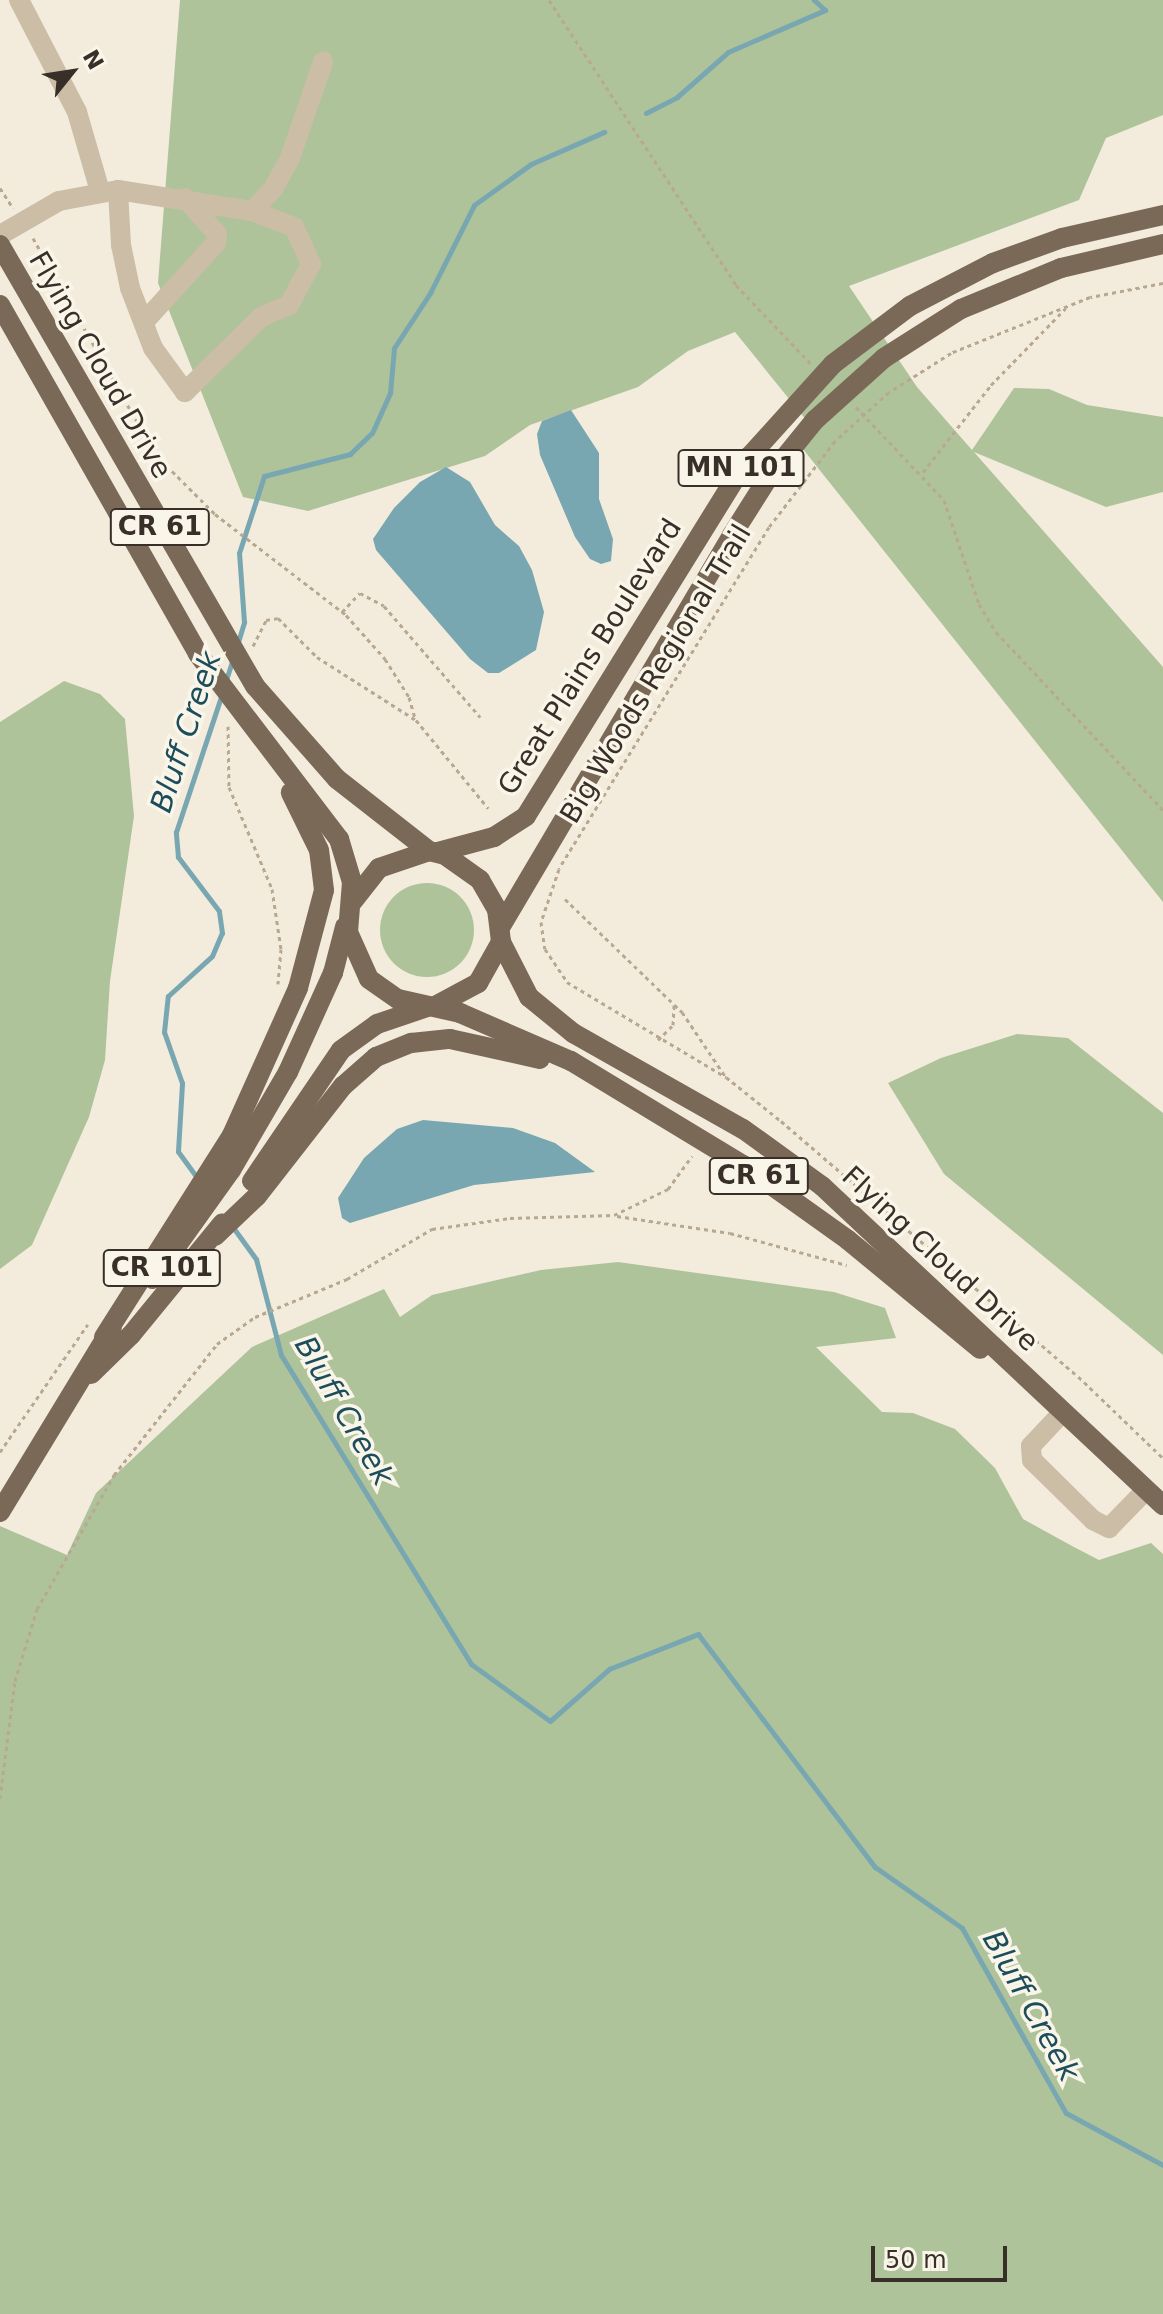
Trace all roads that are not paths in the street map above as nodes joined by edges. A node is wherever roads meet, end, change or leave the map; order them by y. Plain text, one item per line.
1 (19, 0) edge
2 (323, 62) dead end
3 (109, 190) junction
4 (185, 198) junction
5 (252, 211) junction
6 (1163, 215) edge
7 (0, 235) edge
8 (1163, 244) edge
9 (0, 245) edge
10 (0, 305) edge
11 (144, 322) junction
12 (258, 743) junction
13 (433, 852) junction
14 (349, 910) junction
15 (501, 934) junction
16 (431, 1007) junction
17 (670, 1122) junction
18 (239, 1140) junction
19 (271, 1166) junction
20 (76, 1388) junction
21 (1054, 1408) junction
22 (1146, 1490) junction
23 (1163, 1505) edge
24 (0, 1512) edge

1 - 3 street
2 - 5 street
3 - 4 street
3 - 7 street
3 - 11 street
4 - 5 street
4 - 11 street
5 - 11 street
6 - 13 main road, Great Plains Boulevard / MN 101
8 - 15 main road, Great Plains Boulevard / MN 101
9 - 13 main road, Flying Cloud Drive / CR 61
10 - 12 main road, Flying Cloud Drive
12 - 14 main road, Flying Cloud Drive / CR 61
12 - 18 main road
13 - 14 main road
13 - 15 main road, Flying Cloud Drive / CR 61
14 - 16 main road, Flying Cloud Drive / CR 61
14 - 18 main road
15 - 16 main road
15 - 21 main road, Flying Cloud Drive / CR 61
16 - 17 main road, Flying Cloud Drive / CR 61
16 - 19 main road
17 - 19 main road
17 - 21 main road, Flying Cloud Drive / CR 61
18 - 20 main road, CR 101
19 - 20 main road, CR 101
20 - 24 main road, CR 101
21 - 22 main road, Flying Cloud Drive / CR 61
21 - 22 street
22 - 23 main road, Flying Cloud Drive / CR 61

